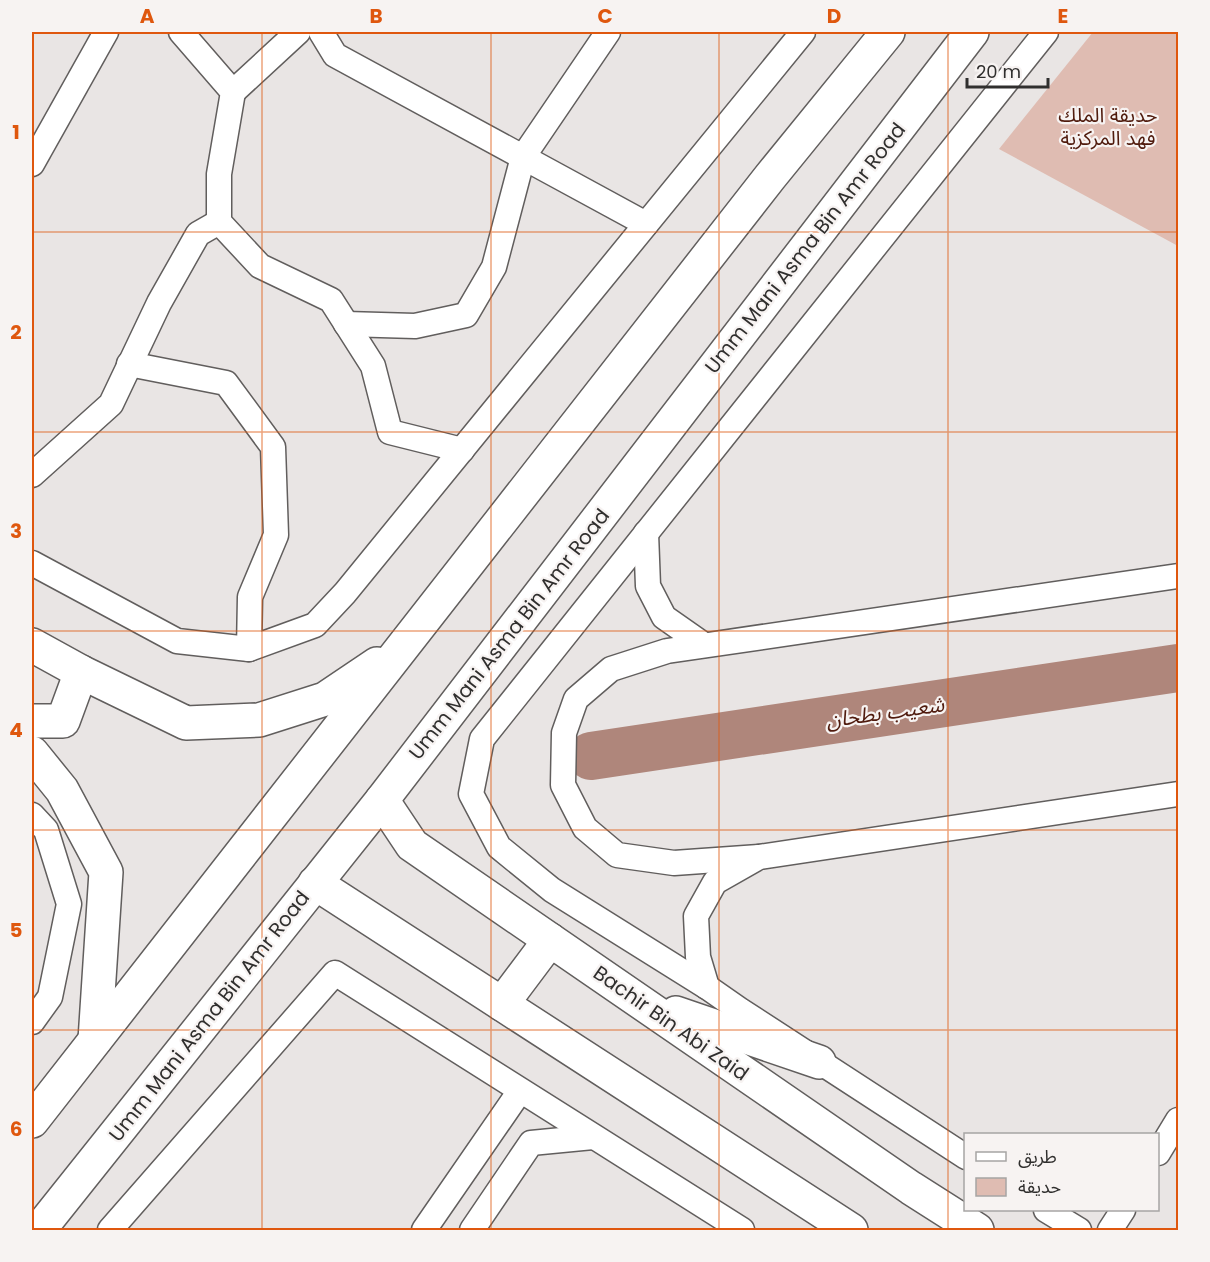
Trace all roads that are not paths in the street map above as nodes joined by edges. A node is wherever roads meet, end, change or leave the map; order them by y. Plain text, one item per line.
1 (106, 32) edge
2 (181, 32) edge
3 (298, 32) edge
4 (321, 32) edge
5 (608, 32) edge
6 (803, 32) edge
7 (888, 32) edge
8 (972, 32) edge
9 (1046, 32) edge
10 (233, 92) junction
11 (523, 157) junction
12 (32, 164) edge
13 (219, 222) junction
14 (646, 224) junction
15 (346, 324) junction
16 (129, 364) junction
17 (462, 450) junction
18 (32, 475) edge
19 (646, 533) junction
20 (32, 563) edge
21 (1179, 576) edge
22 (32, 645) edge
23 (704, 645) junction
24 (249, 649) junction
25 (400, 649) junction
26 (81, 672) junction
27 (32, 721) edge
28 (32, 753) edge
29 (1179, 794) edge
30 (382, 800) junction
31 (32, 816) edge
32 (759, 857) junction
33 (315, 883) junction
34 (550, 940) junction
35 (707, 987) junction
36 (636, 999) junction
37 (502, 1004) junction
38 (32, 1022) edge
39 (95, 1040) junction
40 (819, 1062) junction
41 (71, 1071) junction
42 (520, 1091) junction
43 (32, 1100) edge
44 (1179, 1119) edge
45 (32, 1121) edge
46 (593, 1137) junction
47 (1159, 1151) edge
48 (964, 1156) edge
49 (64, 1199) junction
50 (1049, 1211) edge
51 (1122, 1211) edge
52 (39, 1230) edge
53 (49, 1230) edge
54 (110, 1230) edge
55 (424, 1230) edge
56 (472, 1230) edge
57 (742, 1230) edge
58 (851, 1230) edge
59 (977, 1230) edge
60 (1079, 1230) edge
61 (1110, 1230) edge

1 - 12 street
2 - 10 street
3 - 10 street
4 - 11 street
5 - 11 street
6 - 14 street
7 - 25 main road
8 - 30 main road, Umm Mani Asma Bin Amr Road
9 - 19 street
10 - 13 street
11 - 14 street
11 - 15 street
13 - 15 street
13 - 16 street
14 - 17 street
15 - 17 street
16 - 18 street
16 - 24 street
17 - 24 street
19 - 23 street
19 - 35 street
20 - 24 street
21 - 23 street
22 - 26 main road
23 - 32 street
25 - 26 main road
25 - 39 main road
26 - 27 main road
28 - 39 main road
29 - 32 street
30 - 33 main road, Umm Mani Asma Bin Amr Road
30 - 34 main road, Bachir Bin Abi Zaid
31 - 38 street
32 - 35 street
33 - 37 main road
33 - 49 main road, Umm Mani Asma Bin Amr Road
34 - 36 main road, Bachir Bin Abi Zaid
34 - 37 main road
35 - 40 street
36 - 40 main road
36 - 59 main road, Bachir Bin Abi Zaid
37 - 58 main road
39 - 41 main road
40 - 48 street
41 - 43 main road
41 - 45 main road
42 - 46 street
42 - 54 street
42 - 55 street
44 - 47 street
46 - 56 street
46 - 57 street
49 - 52 main road, Umm Mani Asma Bin Amr Road
49 - 53 main road
50 - 60 street
51 - 61 street

